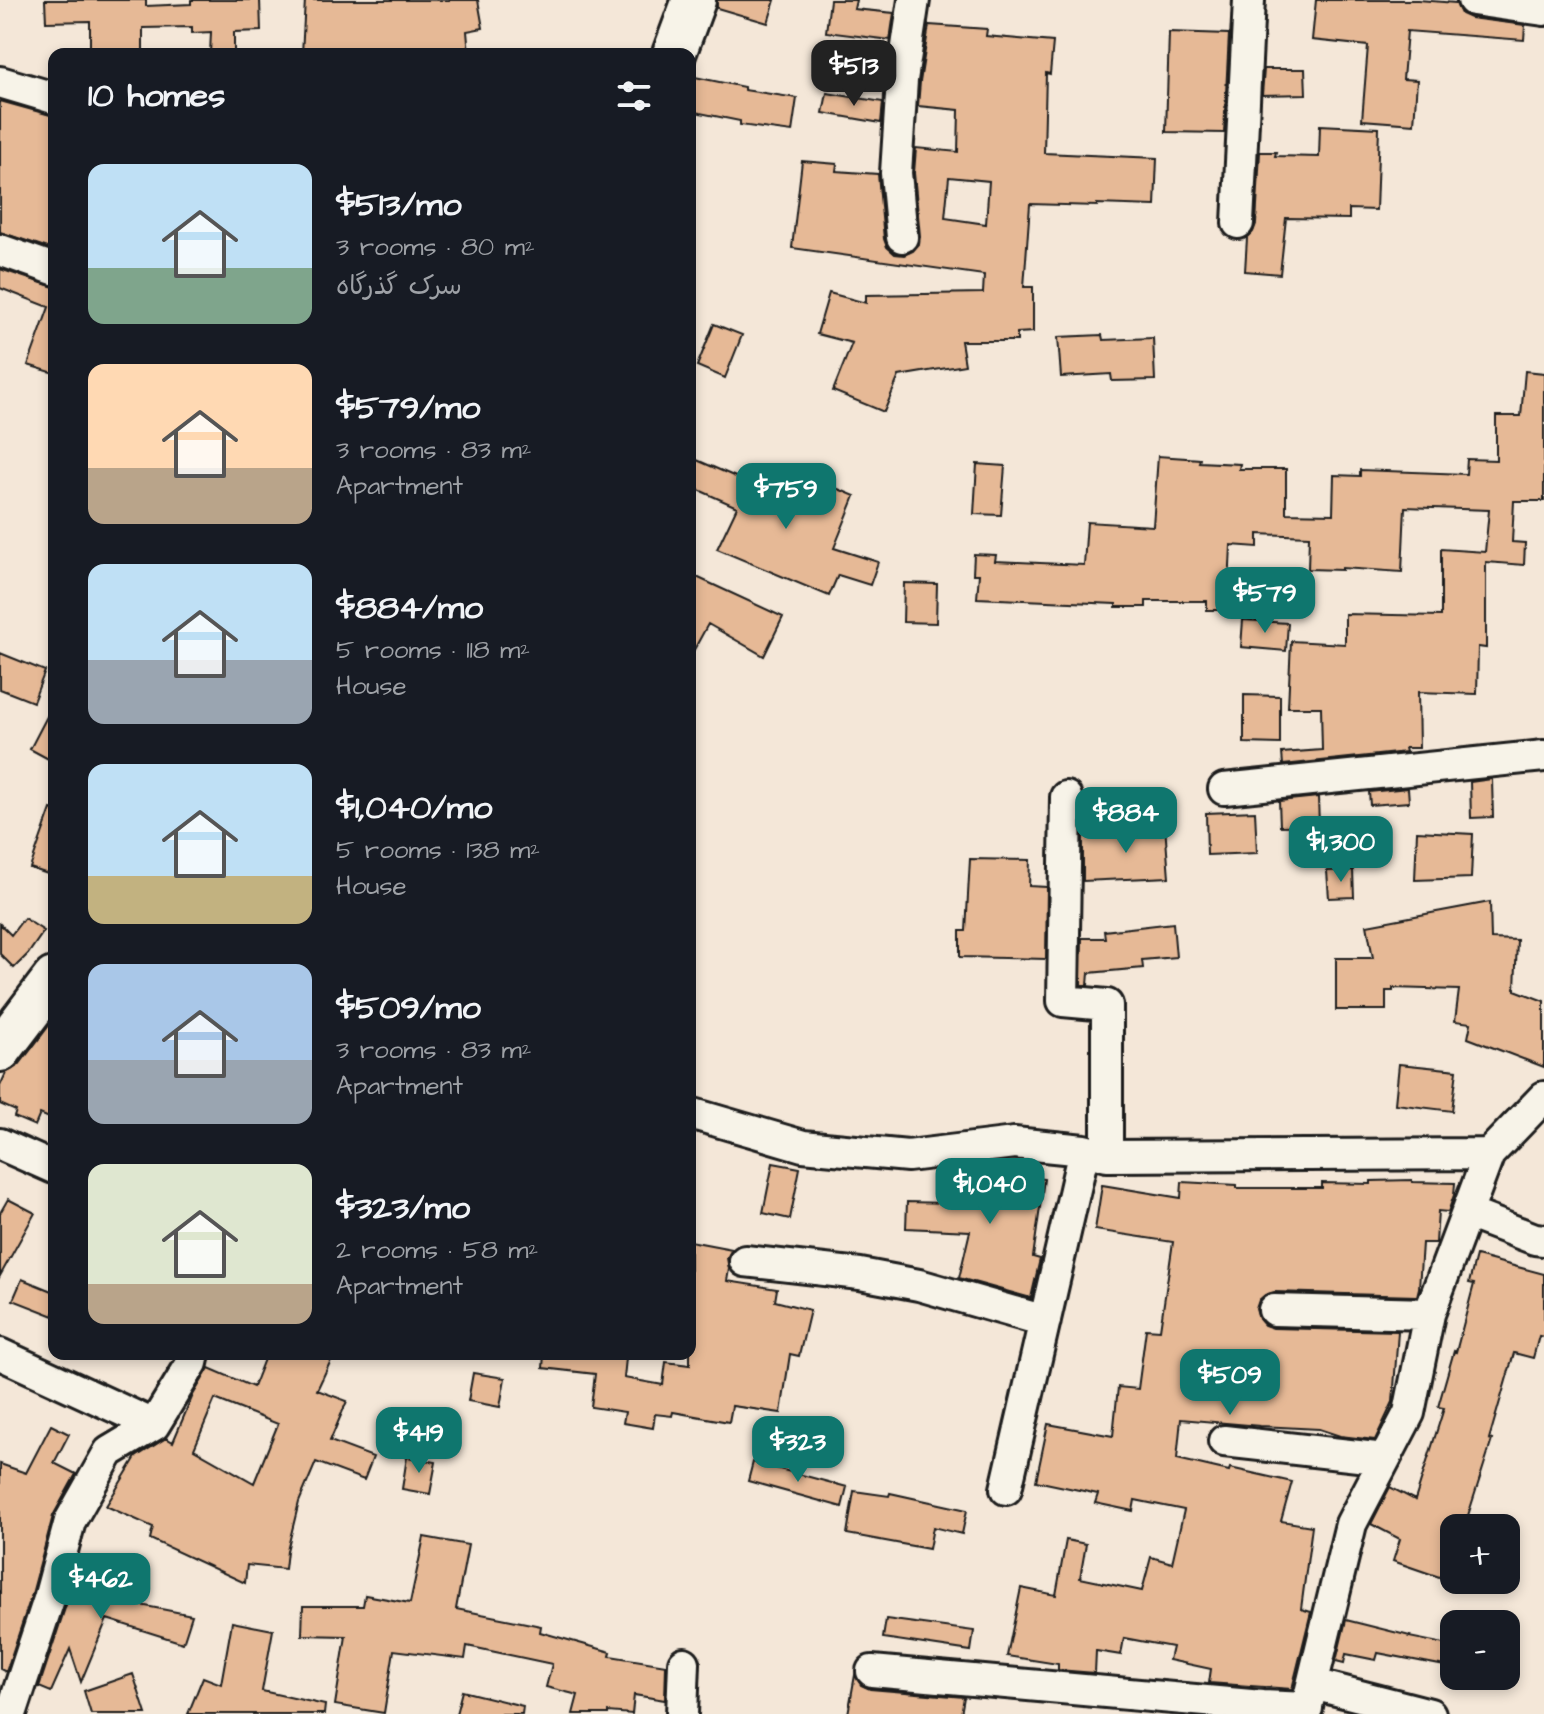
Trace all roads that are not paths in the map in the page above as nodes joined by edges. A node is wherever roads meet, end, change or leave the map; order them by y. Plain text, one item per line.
1 (694, 0) edge
2 (914, 0) edge
3 (1249, 0) edge
4 (1473, 0) edge
5 (1544, 10) edge
6 (676, 48) edge
7 (0, 82) edge
8 (48, 96) edge
9 (1238, 223) dead end
10 (902, 237) dead end
11 (0, 250) edge
12 (48, 267) edge
13 (1544, 756) edge
14 (1224, 789) dead end
15 (1066, 797) dead end
16 (48, 987) edge
17 (0, 1050) edge
18 (1544, 1097) edge
19 (696, 1115) edge
20 (0, 1144) edge
21 (1096, 1153) junction
22 (1489, 1154) junction
23 (48, 1165) edge
24 (1467, 1213) junction
25 (1544, 1240) edge
26 (745, 1261) dead end
27 (1274, 1310) dead end
28 (1429, 1314) junction
29 (1045, 1321) junction
30 (0, 1354) edge
31 (193, 1360) edge
32 (154, 1425) junction
33 (1224, 1441) dead end
34 (1385, 1459) junction
35 (1006, 1489) dead end
36 (684, 1663) dead end
37 (872, 1671) dead end
38 (1308, 1702) edge
39 (11, 1714) edge
40 (682, 1714) edge
41 (1430, 1714) edge

1 - 6 street
2 - 10 street
3 - 9 street
4 - 5 street
7 - 8 street
11 - 12 street
13 - 14 street
15 - 21 street
16 - 17 street
18 - 22 street
19 - 21 street
20 - 23 street
21 - 22 street
21 - 29 street
22 - 24 street
24 - 25 street
24 - 28 street
26 - 29 street
27 - 28 street
28 - 34 street
29 - 35 street
30 - 32 street
31 - 32 street
32 - 39 street
33 - 34 street
34 - 38 street
36 - 40 street
37 - 38 street
38 - 41 street

